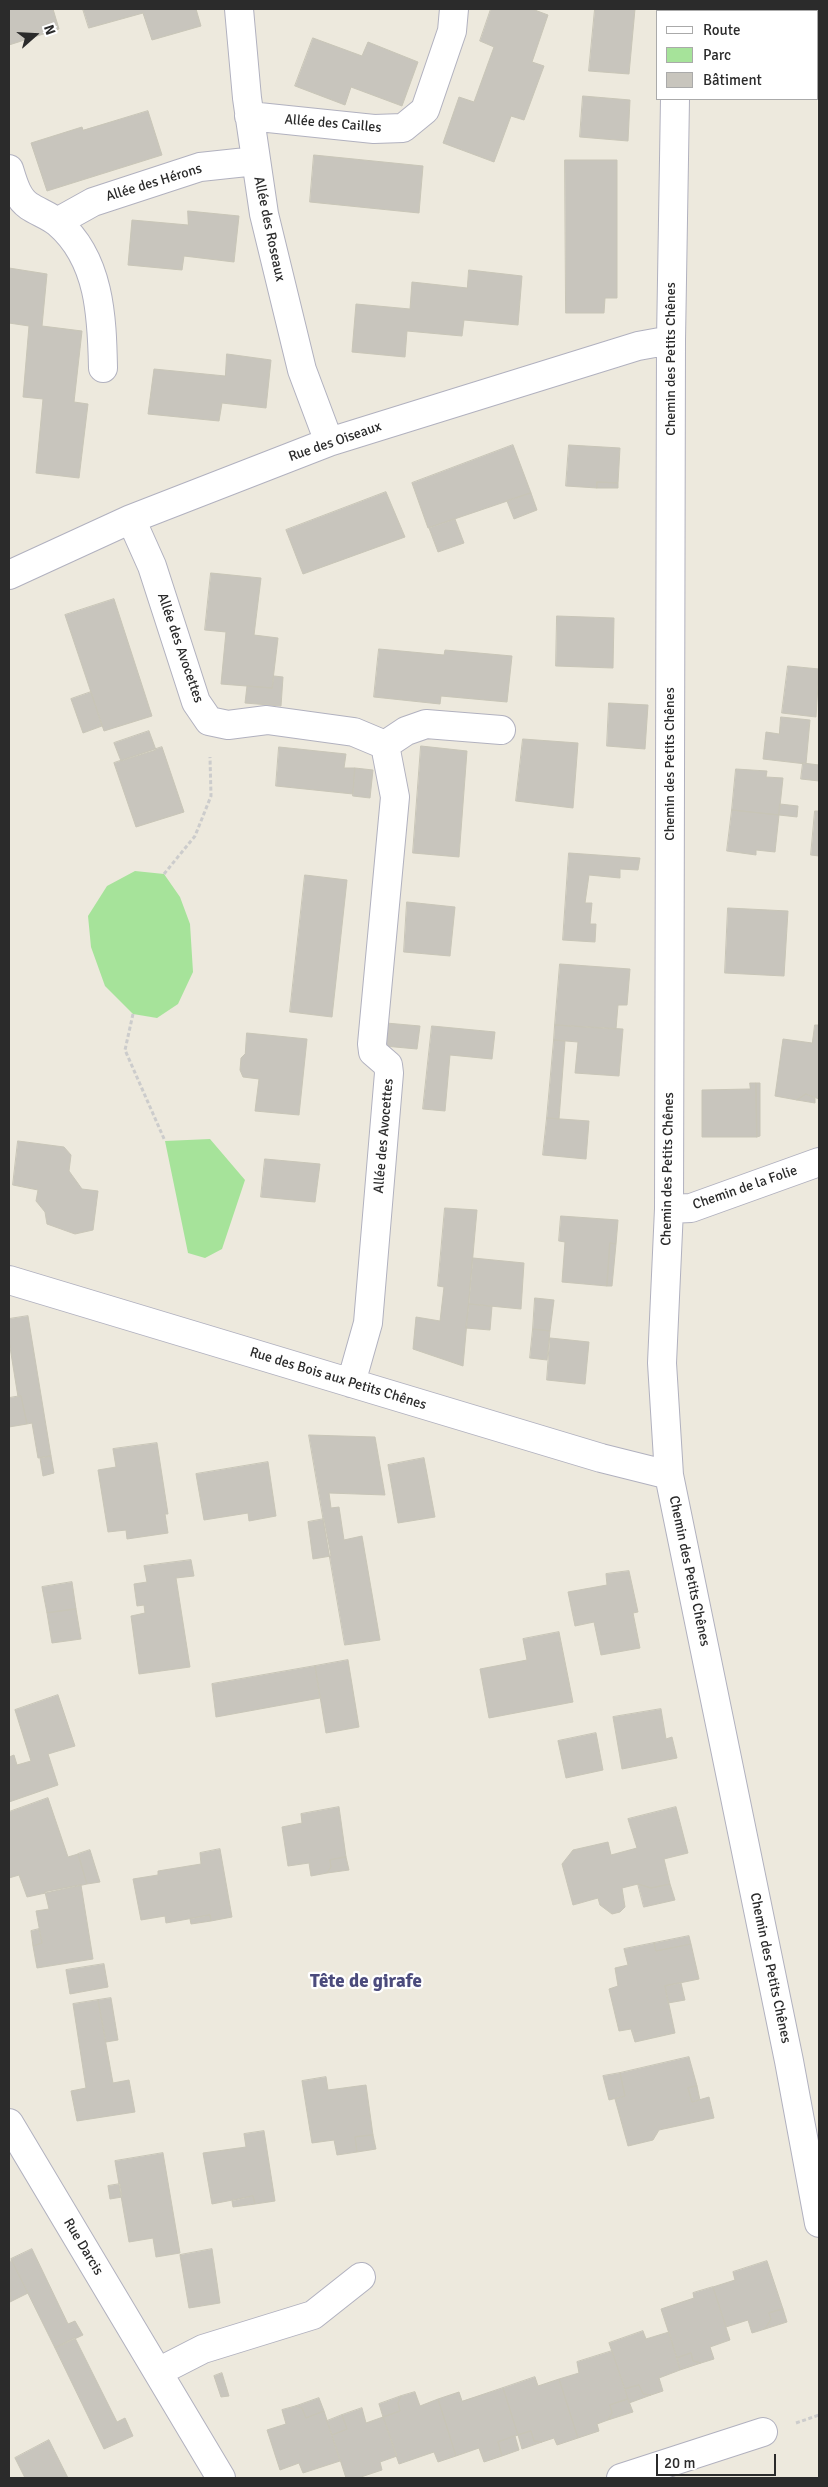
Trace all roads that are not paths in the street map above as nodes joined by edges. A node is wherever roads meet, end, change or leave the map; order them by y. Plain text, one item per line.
1 (240, 9) edge
2 (454, 9) edge
3 (674, 100) edge
4 (249, 116) junction
5 (256, 161) junction
6 (9, 169) edge
7 (57, 222) junction
8 (671, 340) junction
9 (103, 368) dead end
10 (329, 442) junction
11 (131, 519) junction
12 (9, 574) edge
13 (501, 730) dead end
14 (385, 745) junction
15 (819, 1162) edge
16 (669, 1209) junction
17 (9, 1280) edge
18 (351, 1383) junction
19 (669, 1475) junction
20 (9, 2123) edge
21 (819, 2223) edge
22 (361, 2277) dead end
23 (158, 2372) junction
24 (763, 2432) dead end
25 (220, 2478) edge
26 (621, 2478) edge

1 - 4 street, Allée des Roseaux
2 - 4 street, Allée des Cailles
3 - 8 street, Chemin des Petits Chênes
4 - 5 street, Allée des Roseaux
5 - 7 street, Allée des Hérons
5 - 10 street, Allée des Roseaux
6 - 7 street
7 - 9 street
8 - 10 street, Rue des Oiseaux
8 - 16 street, Chemin des Petits Chênes
10 - 11 street, Rue des Oiseaux
11 - 12 street, Rue des Oiseaux
11 - 14 street, Allée des Avocettes
13 - 14 street
14 - 18 street, Allée des Avocettes
15 - 16 street, Chemin de la Folie
16 - 19 street, Chemin des Petits Chênes
17 - 18 street, Rue des Bois aux Petits Chênes
18 - 19 street, Rue des Bois aux Petits Chênes
19 - 21 street, Chemin des Petits Chênes
20 - 23 street, Rue Darcis
22 - 23 street
23 - 25 street, Rue Darcis
24 - 26 street

